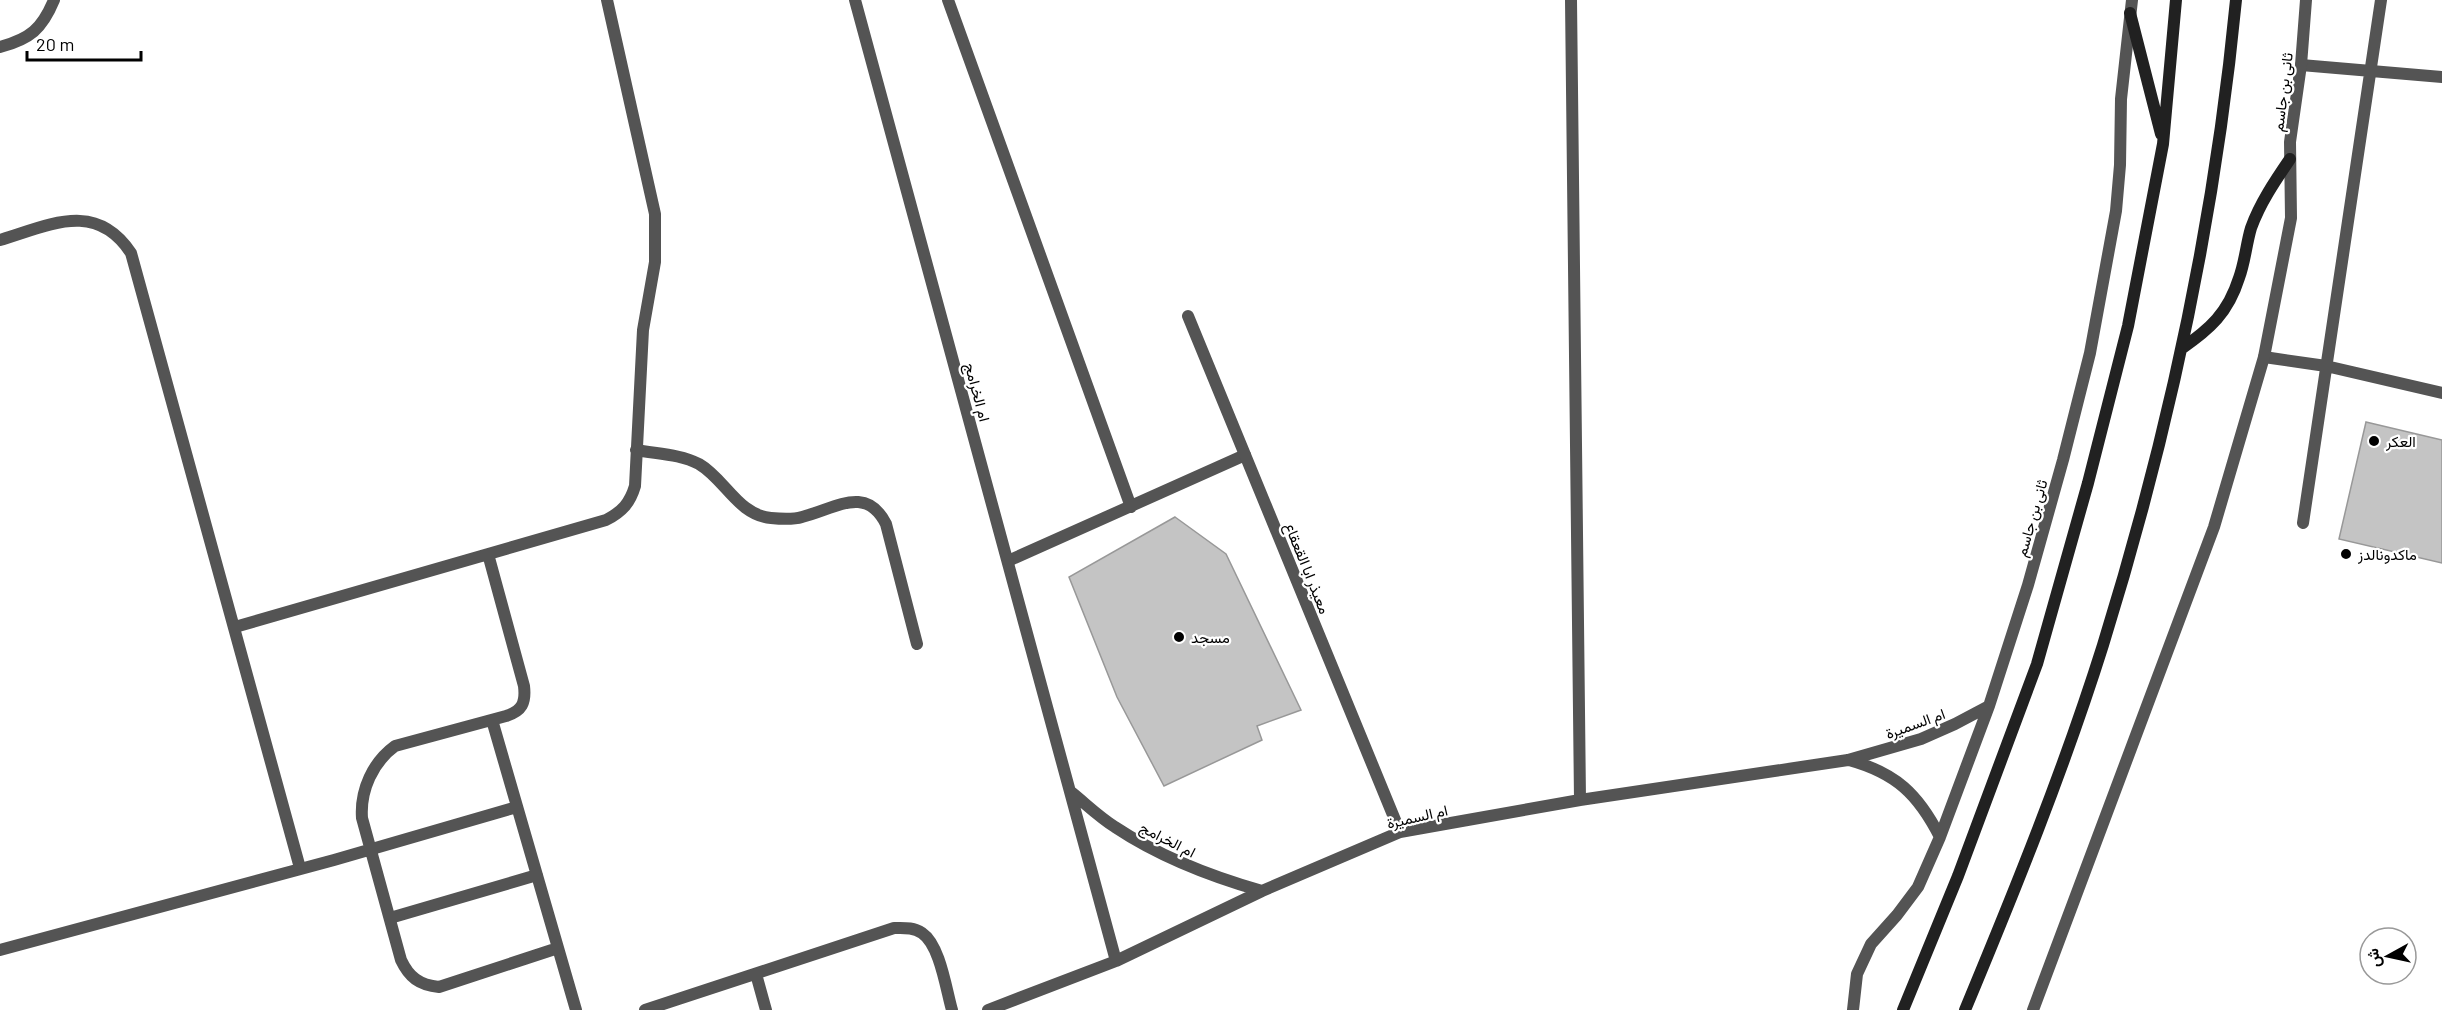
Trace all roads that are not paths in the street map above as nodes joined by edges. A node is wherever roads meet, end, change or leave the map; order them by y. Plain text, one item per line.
1 (54, 0) edge
2 (607, 0) edge
3 (855, 0) edge
4 (948, 0) edge
5 (1571, 0) edge
6 (2132, 0) edge
7 (2176, 0) edge
8 (2236, 0) edge
9 (2306, 0) edge
10 (2381, 0) edge
11 (2130, 13) junction
12 (0, 47) edge
13 (2301, 65) junction
14 (2371, 69) junction
15 (2442, 77) edge
16 (2163, 144) junction
17 (2290, 159) junction
18 (0, 240) edge
19 (1188, 316) dead end
20 (2181, 349) junction
21 (2264, 357) junction
22 (2326, 366) junction
23 (2442, 393) edge
24 (636, 450) junction
25 (1245, 455) junction
26 (1131, 507) junction
27 (2303, 523) dead end
28 (488, 554) junction
29 (1008, 561) junction
30 (235, 627) junction
31 (917, 644) dead end
32 (1989, 706) junction
33 (492, 720) junction
34 (1848, 760) junction
35 (1071, 792) junction
36 (1580, 800) junction
37 (517, 807) junction
38 (1400, 832) junction
39 (1940, 837) junction
40 (371, 849) junction
41 (300, 868) junction
42 (537, 875) junction
43 (1262, 891) junction
44 (390, 918) junction
45 (558, 948) junction
46 (0, 950) edge
47 (1116, 961) junction
48 (756, 974) junction
49 (576, 1010) edge
50 (645, 1010) edge
51 (766, 1010) edge
52 (952, 1010) edge
53 (987, 1010) edge
54 (1853, 1010) edge
55 (1903, 1010) edge
56 (1965, 1010) edge
57 (2033, 1010) edge

1 - 12 street
2 - 24 street
3 - 29 street, ام الخرامج
4 - 26 street
5 - 36 street
6 - 11 street, ثانى بن جاسم
7 - 16 main road
8 - 20 main road
9 - 13 street, ثانى بن جاسم
10 - 14 street
11 - 16 main road
11 - 32 street, ثانى بن جاسم
13 - 14 street
13 - 17 street, ثانى بن جاسم
14 - 15 street
14 - 22 street
16 - 55 main road
17 - 20 main road
17 - 21 street, ثانى بن جاسم
18 - 30 street
19 - 25 street, معيذر ابا القعقاع
20 - 56 main road
21 - 22 street
21 - 57 street, ثانى بن جاسم
22 - 23 street
22 - 27 street
24 - 28 street
24 - 31 street
25 - 26 street
25 - 38 street, معيذر ابا القعقاع
26 - 29 street
28 - 30 street
28 - 33 street
29 - 35 street, ام الخرامج
30 - 41 street
32 - 34 street, ام السميرة
32 - 39 street, ثانى بن جاسم
33 - 37 street
33 - 40 street
34 - 36 street, ام السميرة
34 - 39 street, ام السميرة
35 - 43 street, ام الخرامج
35 - 47 street, ام الخرامج
36 - 38 street, ام السميرة
37 - 40 street
37 - 42 street
38 - 43 street, ام السميرة
39 - 54 street, ثانى بن جاسم
40 - 41 street
40 - 44 street
41 - 46 street
42 - 44 street
42 - 45 street
43 - 47 street, ام السميرة
44 - 45 street
45 - 49 street
47 - 53 street, ام السميرة
48 - 50 street
48 - 51 street
48 - 52 street

